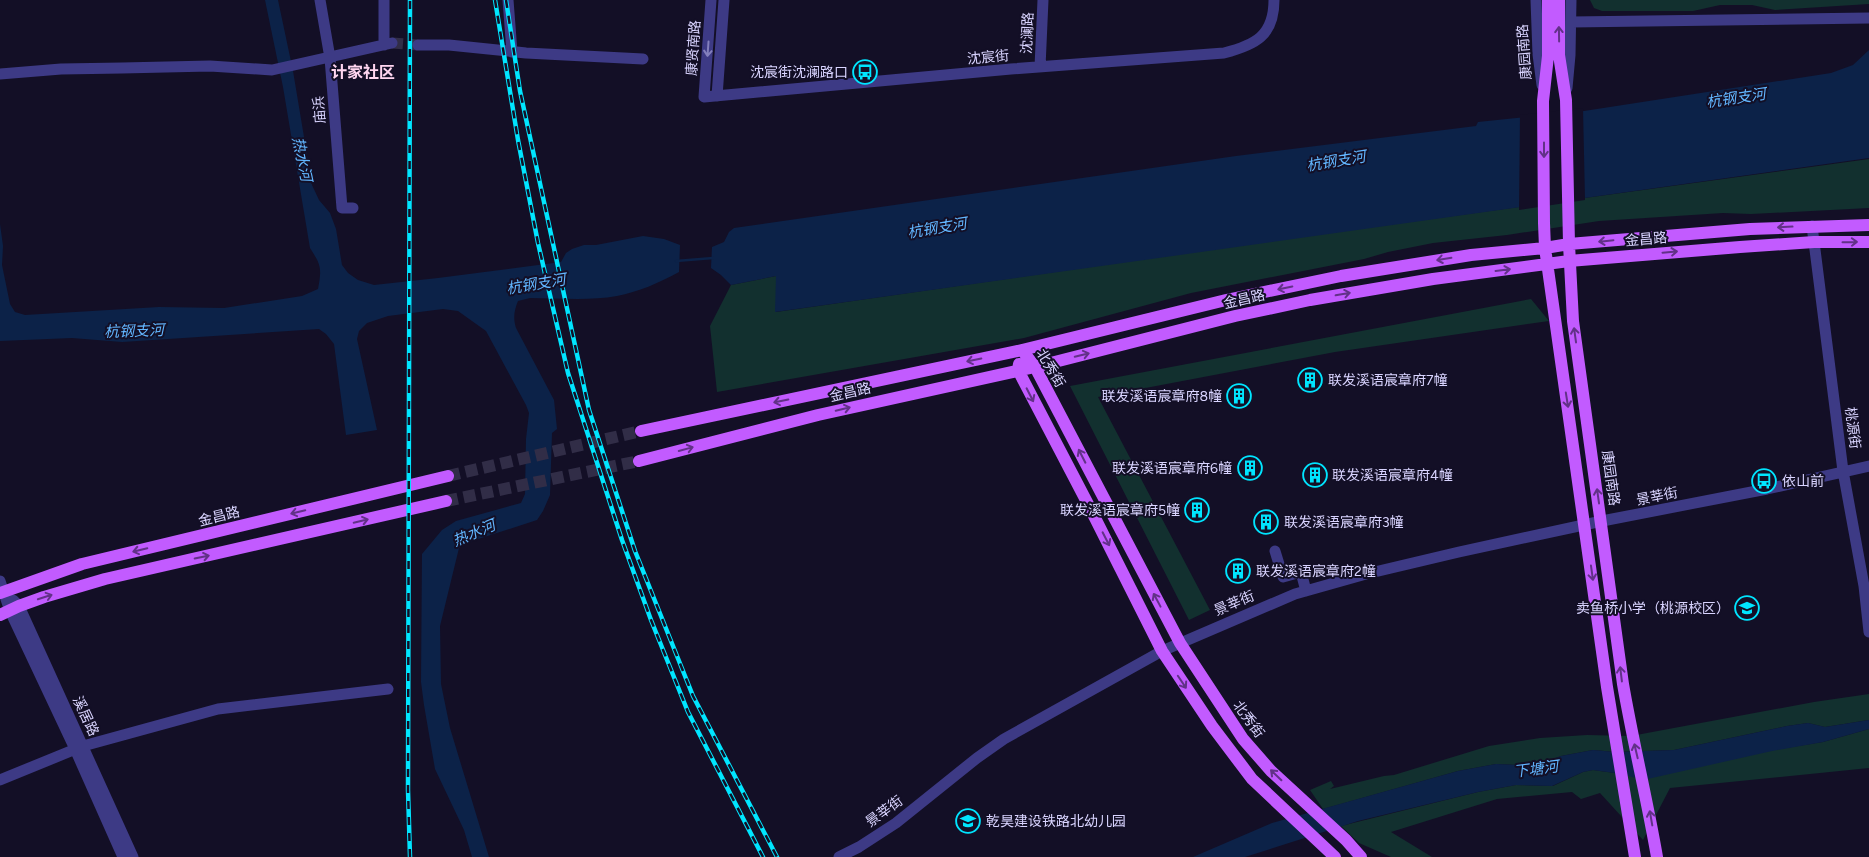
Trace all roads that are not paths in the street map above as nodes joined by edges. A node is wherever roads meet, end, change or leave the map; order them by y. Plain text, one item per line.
1 (320, 0) edge
2 (384, 0) edge
3 (508, 0) edge
4 (711, 0) edge
5 (724, 0) edge
6 (1043, 0) edge
7 (1274, 0) edge
8 (1536, 0) edge
9 (1548, 0) edge
10 (1559, 0) edge
11 (1571, 0) edge
12 (1866, 18) edge
13 (1571, 22) junction
14 (418, 44) tunnel mouth
15 (512, 52) junction
16 (330, 58) junction
17 (643, 59) dead end
18 (1040, 67) junction
19 (0, 74) edge
20 (717, 96) junction
21 (704, 97) joint
22 (1566, 100) junction
23 (1544, 101) junction
24 (353, 208) dead end
25 (1869, 224) edge
26 (1812, 226) junction
27 (1814, 242) junction
28 (1869, 242) edge
29 (1569, 244) junction
30 (1545, 248) junction
31 (1569, 261) junction
32 (1547, 265) junction
33 (1022, 350) junction
34 (1035, 367) junction
35 (1018, 370) junction
36 (641, 432) tunnel mouth
37 (639, 462) tunnel mouth
38 (1869, 466) edge
39 (1843, 471) junction
40 (448, 476) tunnel mouth
41 (446, 502) tunnel mouth
42 (1602, 522) junction
43 (1586, 525) junction
44 (1275, 551) dead end
45 (2, 588) edge
46 (1306, 591) junction
47 (10, 611) edge
48 (1869, 632) edge
49 (1180, 643) junction
50 (1162, 651) junction
51 (388, 689) dead end
52 (79, 747) junction
53 (0, 780) edge
54 (1631, 841) junction
55 (123, 857) edge
56 (133, 857) edge
57 (839, 857) edge
58 (1334, 857) edge
59 (1360, 857) edge
60 (1630, 857) edge
61 (1635, 857) edge
62 (1657, 857) edge

1 - 16 street, 庙浜
2 - 16 street
3 - 15 street
4 -> 21 street, 康贤南路
5 - 20 street, 康贤南路
6 - 18 street, 沈澜路
7 - 18 street, 沈宸街
8 - 23 street, 康园南路
9 - 23 main road, 康园南路
22 -> 10 main road, 康园南路
11 - 13 street, 康园南路
12 - 13 street
13 - 22 street, 康园南路
14 - 15 street
15 - 17 street
16 - 19 street
16 - 24 street, 庙浜
18 - 20 street, 沈宸街
20 - 21 street, 沈宸街
22 - 29 main road, 康园南路
23 -> 30 main road, 康园南路
25 - 26 main road, 金昌路
26 - 27 street, 桃源街
26 -> 29 main road, 金昌路
27 -> 28 main road, 金昌路
31 -> 27 main road, 金昌路
27 - 39 street, 桃源街
29 - 30 main road, 金昌路
29 - 31 main road, 康园南路
30 - 32 main road, 康园南路
30 -> 33 main road, 金昌路
31 - 32 main road, 金昌路
42 -> 31 main road, 康园南路
34 -> 32 main road, 金昌路
32 -> 43 main road, 康园南路
33 - 34 main road, 北秀街
33 - 35 main road, 北秀街
33 -> 36 main road, 金昌路
34 - 35 main road, 金昌路
49 -> 34 main road, 北秀街
37 -> 35 main road, 金昌路
35 -> 50 main road
38 - 39 street, 景莘街
39 - 42 street, 景莘街
39 - 48 street, 桃源街
40 -> 45 main road, 金昌路
47 -> 41 main road
42 - 43 street, 景莘街
62 -> 42 main road, 康园南路
43 - 46 street, 景莘街
43 -> 54 main road, 康园南路
44 - 46 street
45 - 47 street, 溪居路
46 - 49 street, 景莘街
47 - 52 street, 溪居路
49 - 50 street, 景莘街
59 -> 49 main road, 北秀街
50 - 57 street, 景莘街
50 -> 58 main road
51 - 52 street
52 - 53 street
52 - 55 street, 溪居路
52 - 56 street, 溪居路
54 - 60 main road
54 - 61 main road, 康园南路

